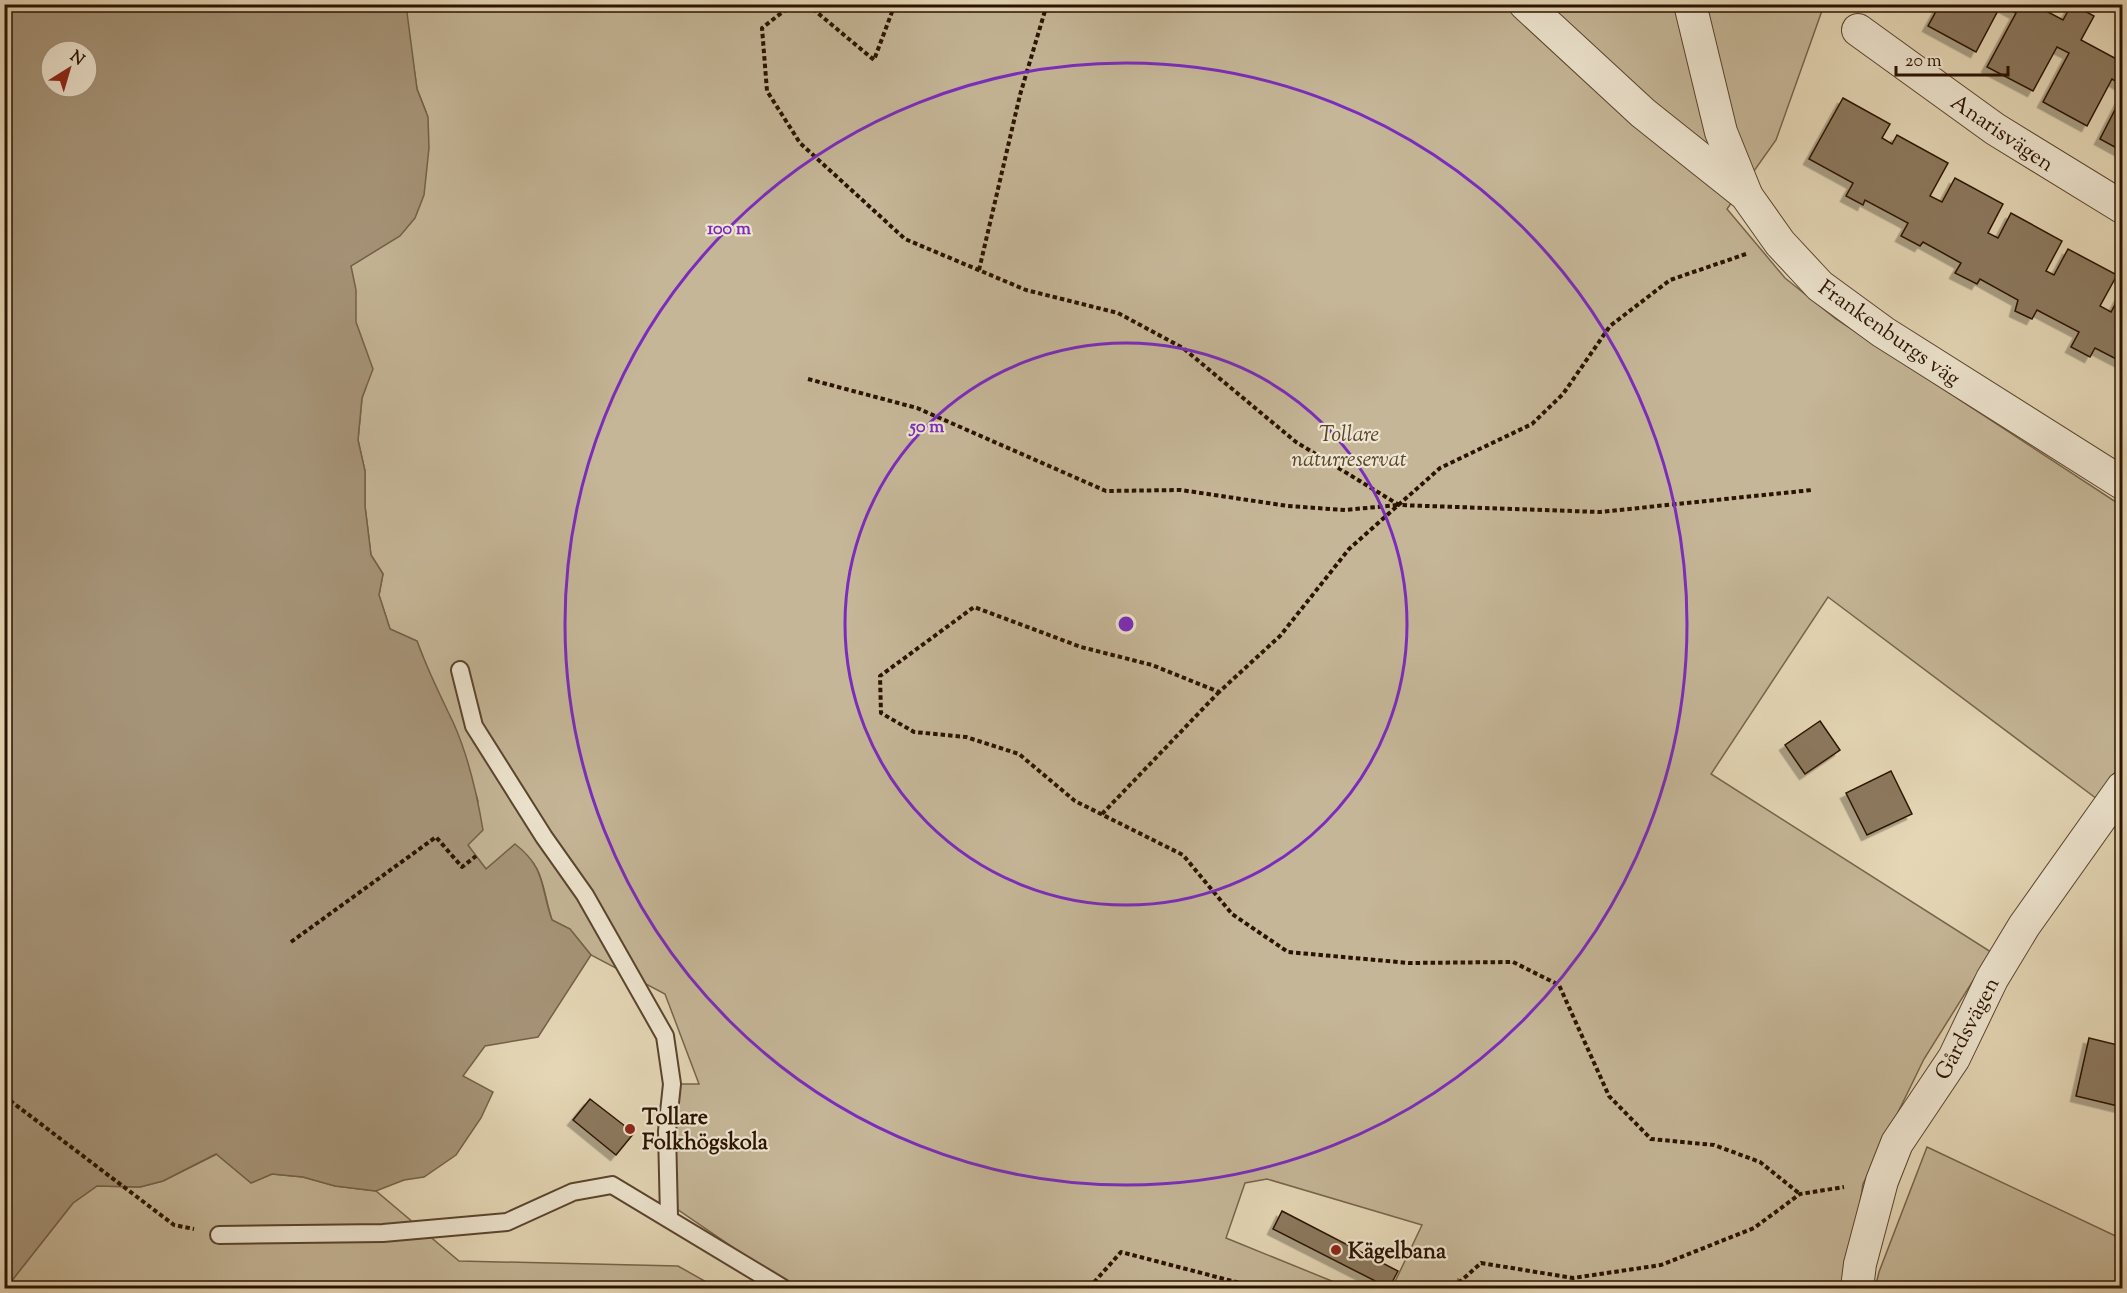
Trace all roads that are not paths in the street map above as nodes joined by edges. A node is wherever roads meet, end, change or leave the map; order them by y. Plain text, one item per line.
1 (1525, 4) edge
2 (1690, 4) edge
3 (1858, 30) dead end
4 (1746, 195) junction
5 (2122, 207) edge
6 (2122, 483) edge
7 (460, 670) dead end
8 (2122, 788) edge
9 (669, 1217) junction
10 (219, 1234) road end
11 (783, 1288) edge
12 (1857, 1288) edge

1 - 4 street, Frankenburgs väg
2 - 4 street
3 - 5 street, Anarisvägen
4 - 6 street, Frankenburgs väg
7 - 9 lane
8 - 12 street, Gårdsvägen
9 - 10 lane
9 - 11 lane

